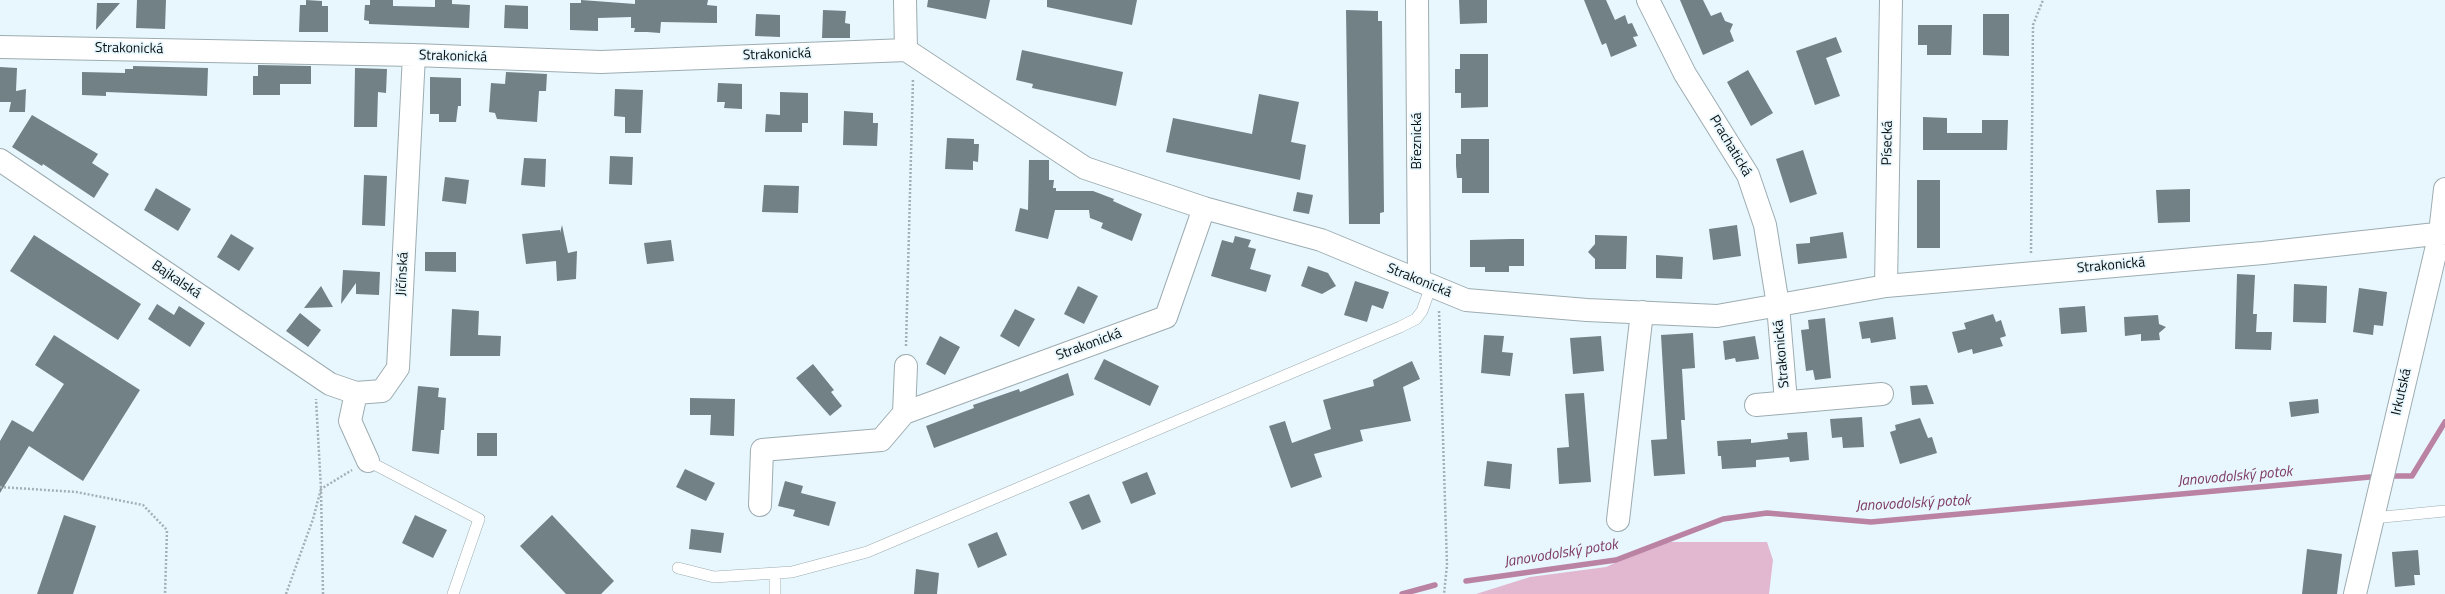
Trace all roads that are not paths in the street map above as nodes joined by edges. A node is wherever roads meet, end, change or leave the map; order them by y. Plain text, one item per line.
1 (906, 0) edge
2 (1417, 0) edge
3 (1648, 0) edge
4 (1891, 0) edge
5 (0, 46) edge
6 (906, 50) junction
7 (414, 55) junction
8 (0, 160) edge
9 (2445, 189) edge
10 (1204, 208) junction
11 (2442, 233) edge
12 (1429, 285) junction
13 (1886, 286) junction
14 (1778, 305) junction
15 (1642, 312) junction
16 (906, 366) road end
17 (356, 393) junction
18 (1882, 394) dead end
19 (1786, 402) junction
20 (1756, 406) dead end
21 (904, 413) junction
22 (368, 461) joint
23 (760, 505) dead end
24 (2445, 511) edge
25 (2373, 518) junction
26 (1618, 520) dead end
27 (678, 568) dead end
28 (775, 574) junction
29 (454, 594) edge
30 (775, 594) edge
31 (2355, 594) edge

1 - 6 street
2 - 12 street, Březnická
3 - 14 street, Prachatická
4 - 13 street, Písecká
5 - 7 street, Strakonická
6 - 7 street, Strakonická
6 - 10 street, Strakonická
7 - 17 street, Jičínská
8 - 17 street, Bajkalská
9 - 11 street, Irkutská
10 - 12 street, Strakonická
10 - 21 street, Strakonická
11 - 13 street, Strakonická
11 - 25 street, Irkutská
12 - 15 street, Strakonická
12 - 28 lane
13 - 14 street, Strakonická
14 - 15 street, Strakonická
14 - 19 street, Strakonická
15 - 26 street
16 - 21 street
17 - 22 street
18 - 19 street, Strakonická
19 - 20 street, Strakonická
21 - 23 street, Strakonická
22 - 29 lane
24 - 25 lane
25 - 31 street, Irkutská
27 - 28 lane
28 - 30 lane

